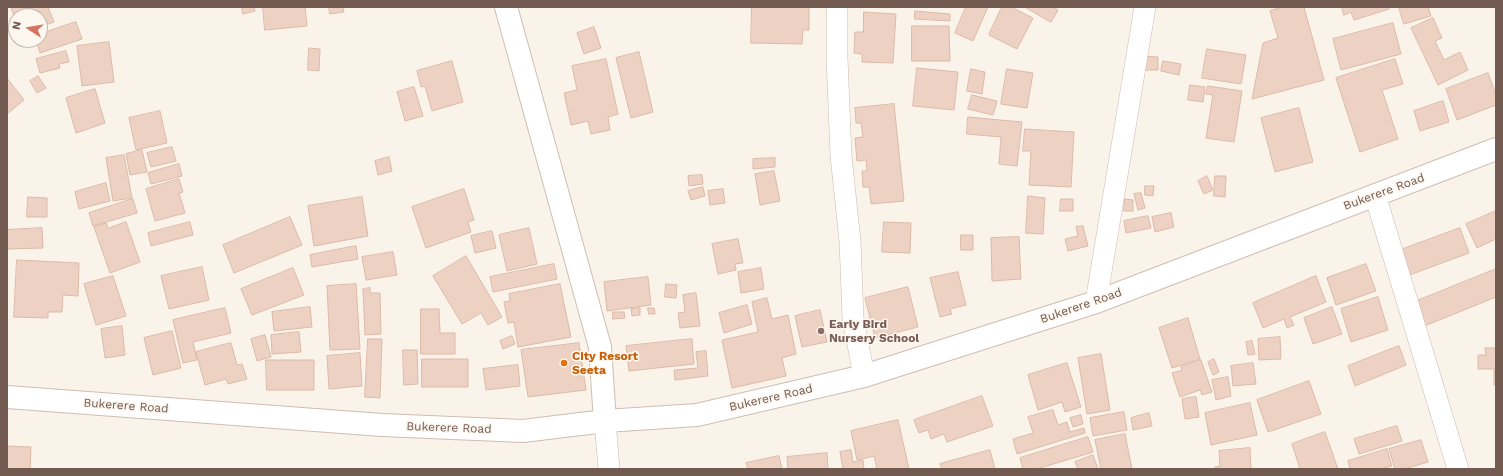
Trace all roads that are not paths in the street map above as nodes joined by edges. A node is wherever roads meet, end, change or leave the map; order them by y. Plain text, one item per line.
1 (506, 7) edge
2 (837, 7) edge
3 (1145, 7) edge
4 (1496, 149) edge
5 (1375, 195) junction
6 (1096, 302) junction
7 (864, 376) junction
8 (7, 397) edge
9 (605, 421) junction
10 (609, 469) edge
11 (1458, 469) edge

1 - 9 main road
2 - 7 street
3 - 6 street
4 - 5 main road, Bukerere Road
5 - 6 main road, Bukerere Road
5 - 11 street
6 - 7 main road, Bukerere Road
7 - 9 main road, Bukerere Road
8 - 9 main road, Bukerere Road
9 - 10 street

